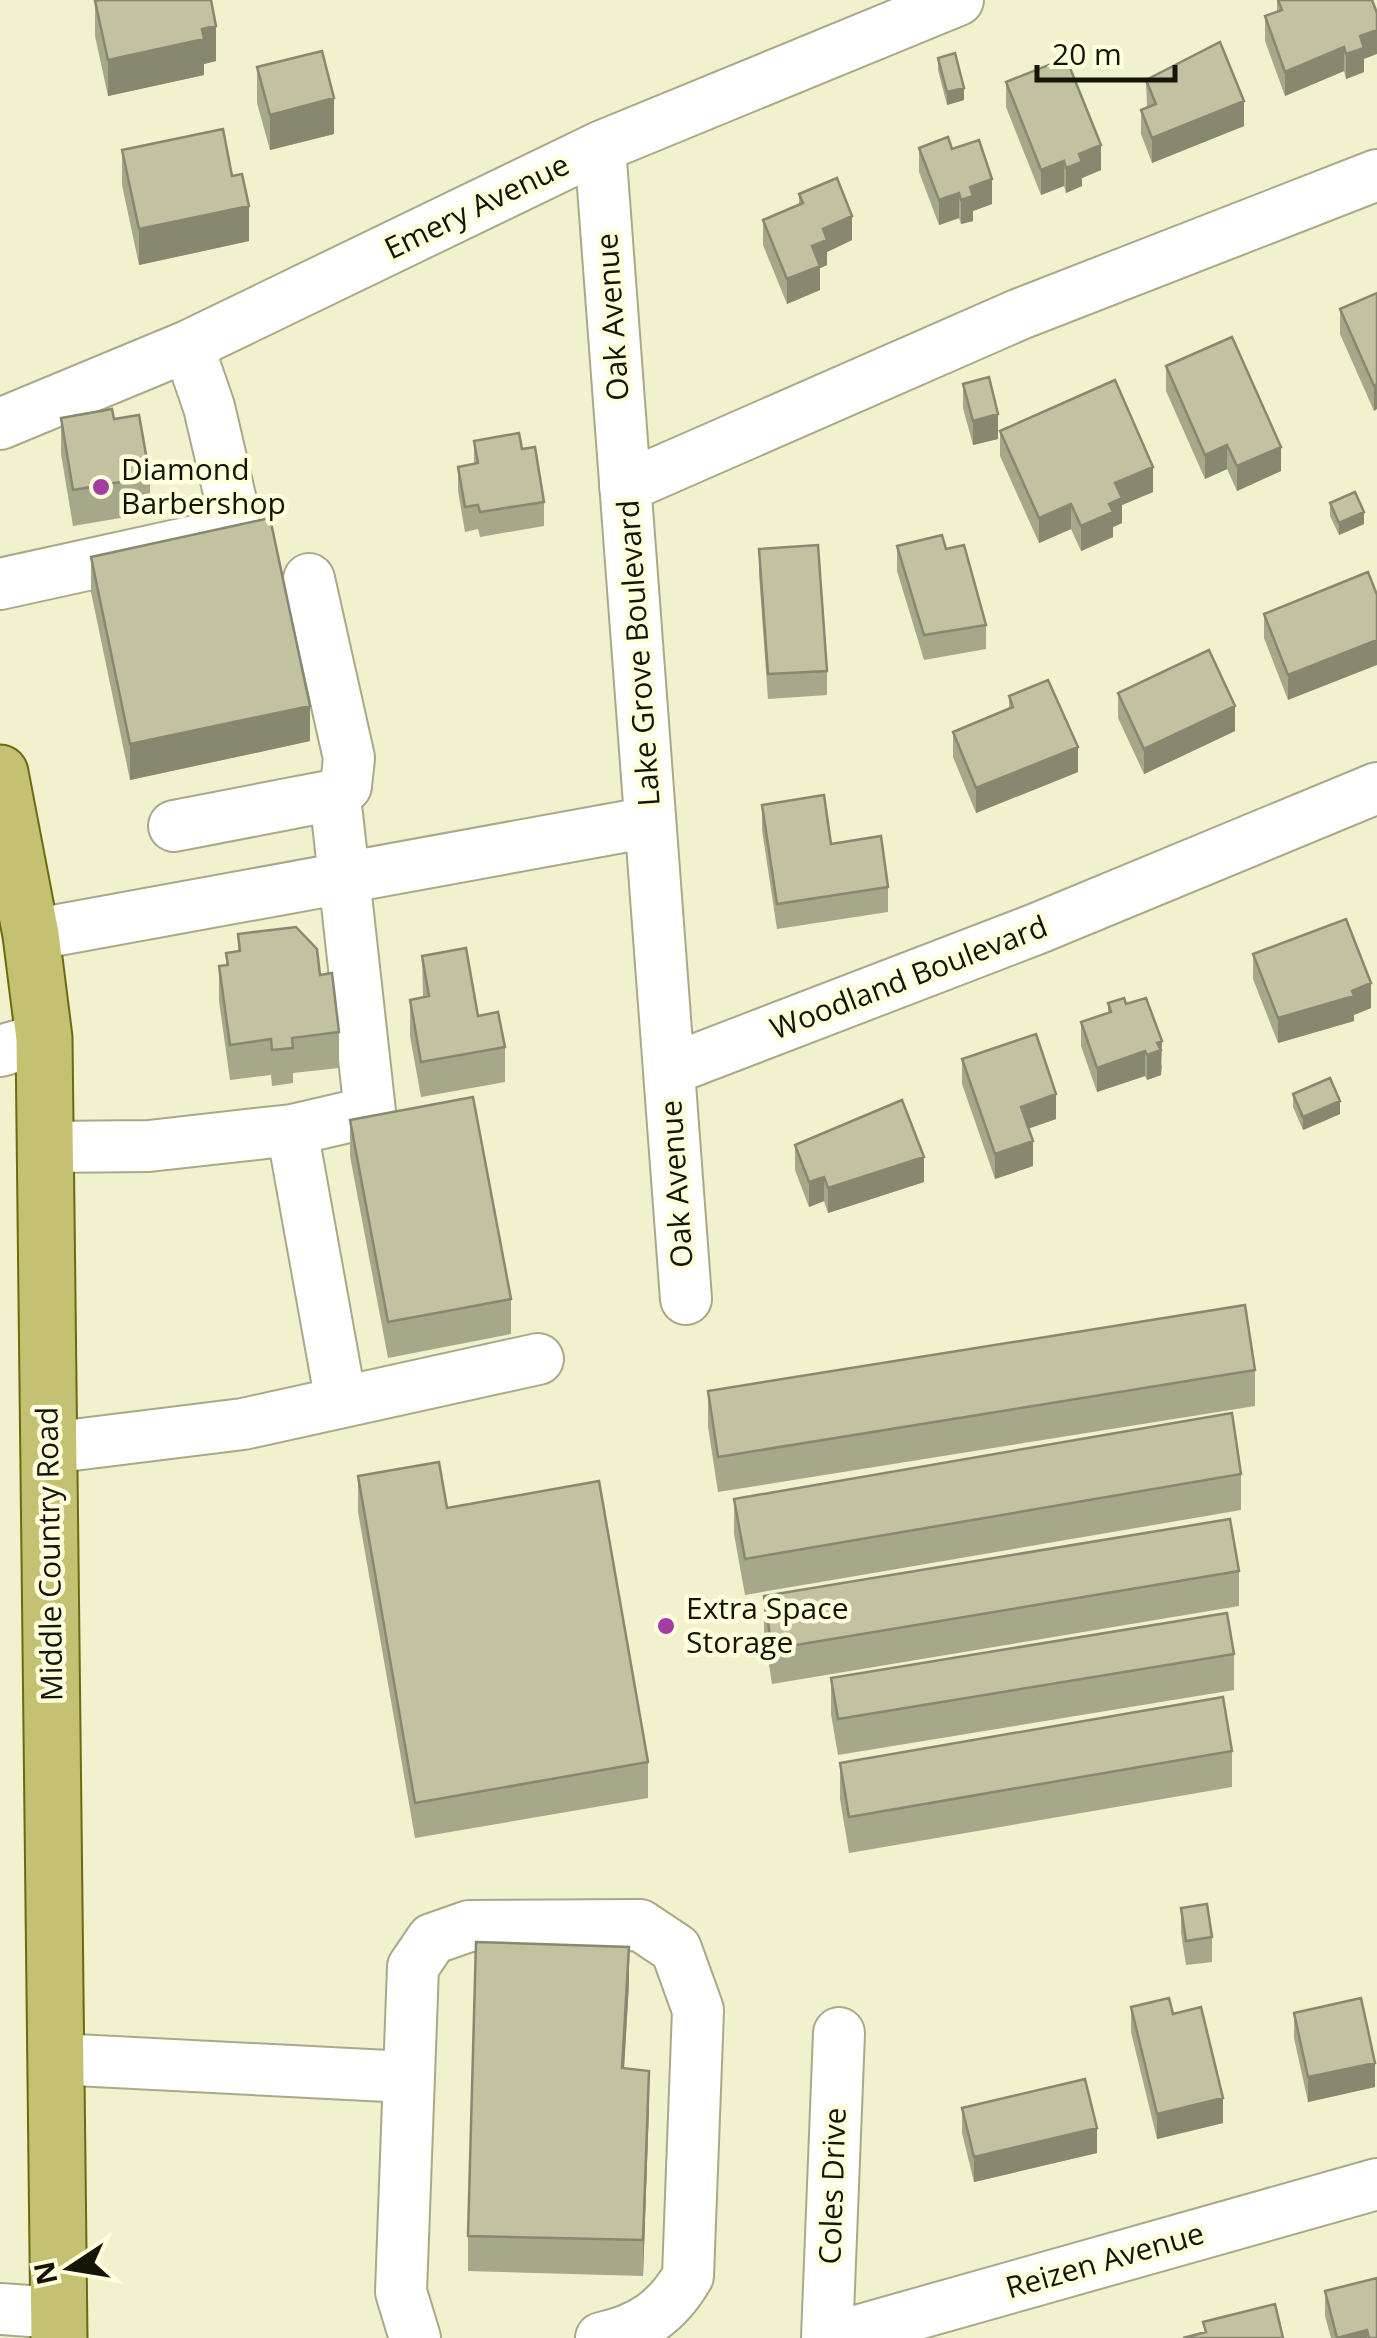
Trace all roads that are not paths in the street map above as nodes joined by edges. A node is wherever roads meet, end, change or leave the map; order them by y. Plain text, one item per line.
1 (958, 0) edge
2 (600, 147) junction
3 (1377, 174) edge
4 (188, 346) junction
5 (0, 424) edge
6 (625, 487) junction
7 (309, 579) dead end
8 (0, 584) edge
9 (1377, 788) edge
10 (332, 801) junction
11 (3, 808) edge
12 (650, 822) junction
13 (174, 826) dead end
14 (344, 881) junction
15 (31, 934) junction
16 (22, 1045) edge
17 (669, 1070) junction
18 (292, 1130) junction
19 (45, 1147) junction
20 (686, 1299) dead end
21 (538, 1359) dead end
22 (341, 1402) junction
23 (49, 1448) junction
24 (839, 2033) dead end
25 (56, 2059) junction
26 (407, 2077) junction
27 (1377, 2184) edge
28 (0, 2309) edge
29 (59, 2326) edge
30 (415, 2338) edge
31 (602, 2338) edge
32 (829, 2338) edge

1 - 2 street, Emery Avenue
2 - 4 street, Emery Avenue
2 - 6 street, Oak Avenue
3 - 6 street, Lake Grove Boulevard
4 - 5 street, Emery Avenue
4 - 8 street
6 - 12 street, Lake Grove Boulevard
7 - 10 street
9 - 17 street, Woodland Boulevard
10 - 13 street
10 - 14 street
11 - 15 main road, Middle Country Road
12 - 14 street, Lake Grove Boulevard
12 - 17 street
14 - 15 street, Lake Grove Boulevard
14 - 18 street
15 - 16 main road, Middle Country Road
16 - 19 main road, Middle Country Road
17 - 20 street, Oak Avenue
18 - 19 street
18 - 22 street
19 - 23 main road, Middle Country Road
21 - 22 street
22 - 23 street
23 - 25 main road, Middle Country Road
24 - 32 street, Coles Drive
25 - 26 street
25 - 29 main road, Middle Country Road
26 - 30 street
26 - 31 street
27 - 32 street, Reizen Avenue
28 - 29 street

